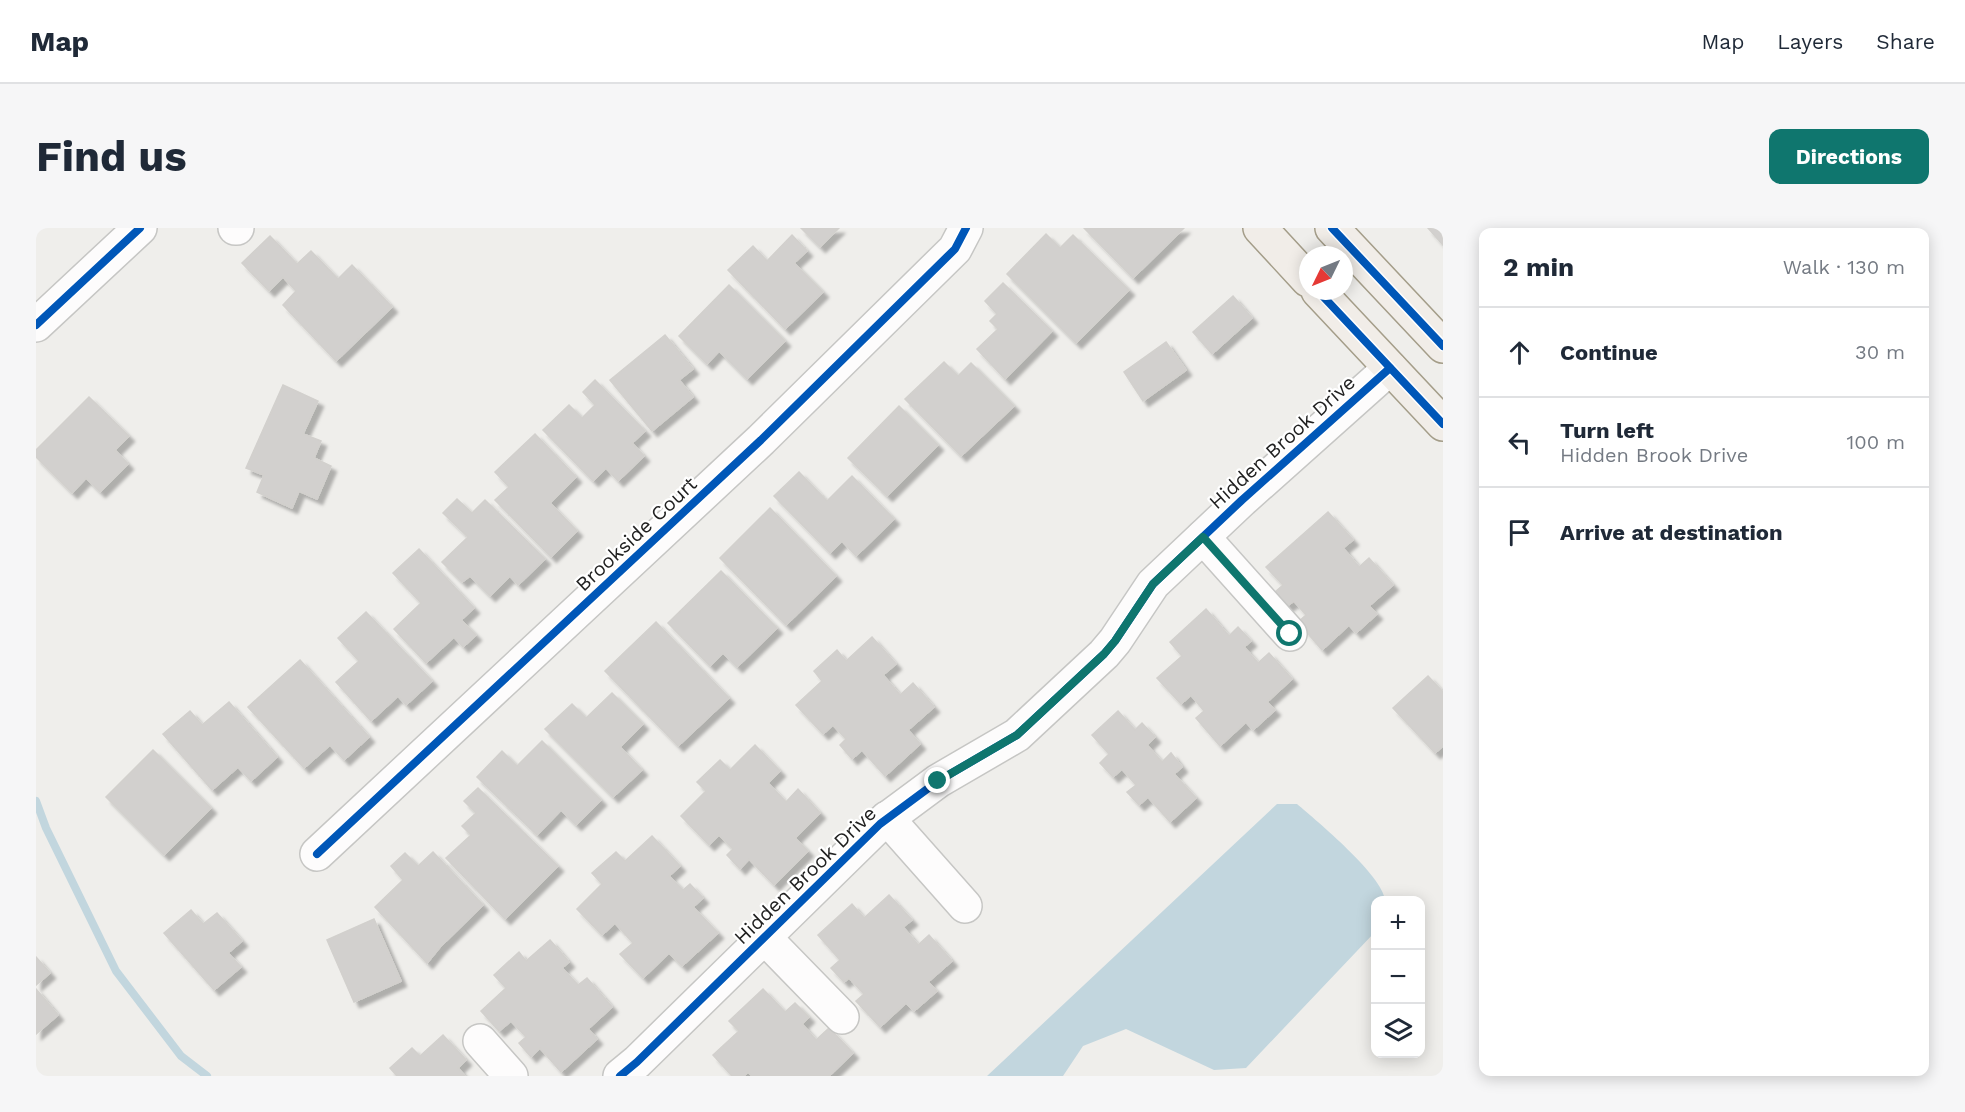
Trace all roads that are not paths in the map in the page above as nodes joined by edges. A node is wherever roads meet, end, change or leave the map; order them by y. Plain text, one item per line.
1 (140, 228) edge
2 (966, 228) edge
3 (1260, 228) edge
4 (1332, 228) edge
5 (1299, 270) edge
6 (1326, 300) edge
7 (36, 326) edge
8 (1443, 346) edge
9 (1390, 368) junction
10 (1443, 424) edge
11 (1203, 537) junction
12 (1290, 634) dead end
13 (887, 818) junction
14 (317, 854) dead end
15 (965, 906) dead end
16 (764, 937) junction
17 (842, 1017) dead end
18 (480, 1041) dead end
19 (511, 1076) edge
20 (620, 1076) edge

1 - 7 street
2 - 14 street, Brookside Court
3 - 5 main road
4 - 8 main road
6 - 9 main road
9 - 10 main road
9 - 11 street, Hidden Brook Drive
11 - 12 street
11 - 13 street, Hidden Brook Drive
13 - 15 street
13 - 16 street, Hidden Brook Drive
16 - 17 street
16 - 20 street, Hidden Brook Drive
18 - 19 street

